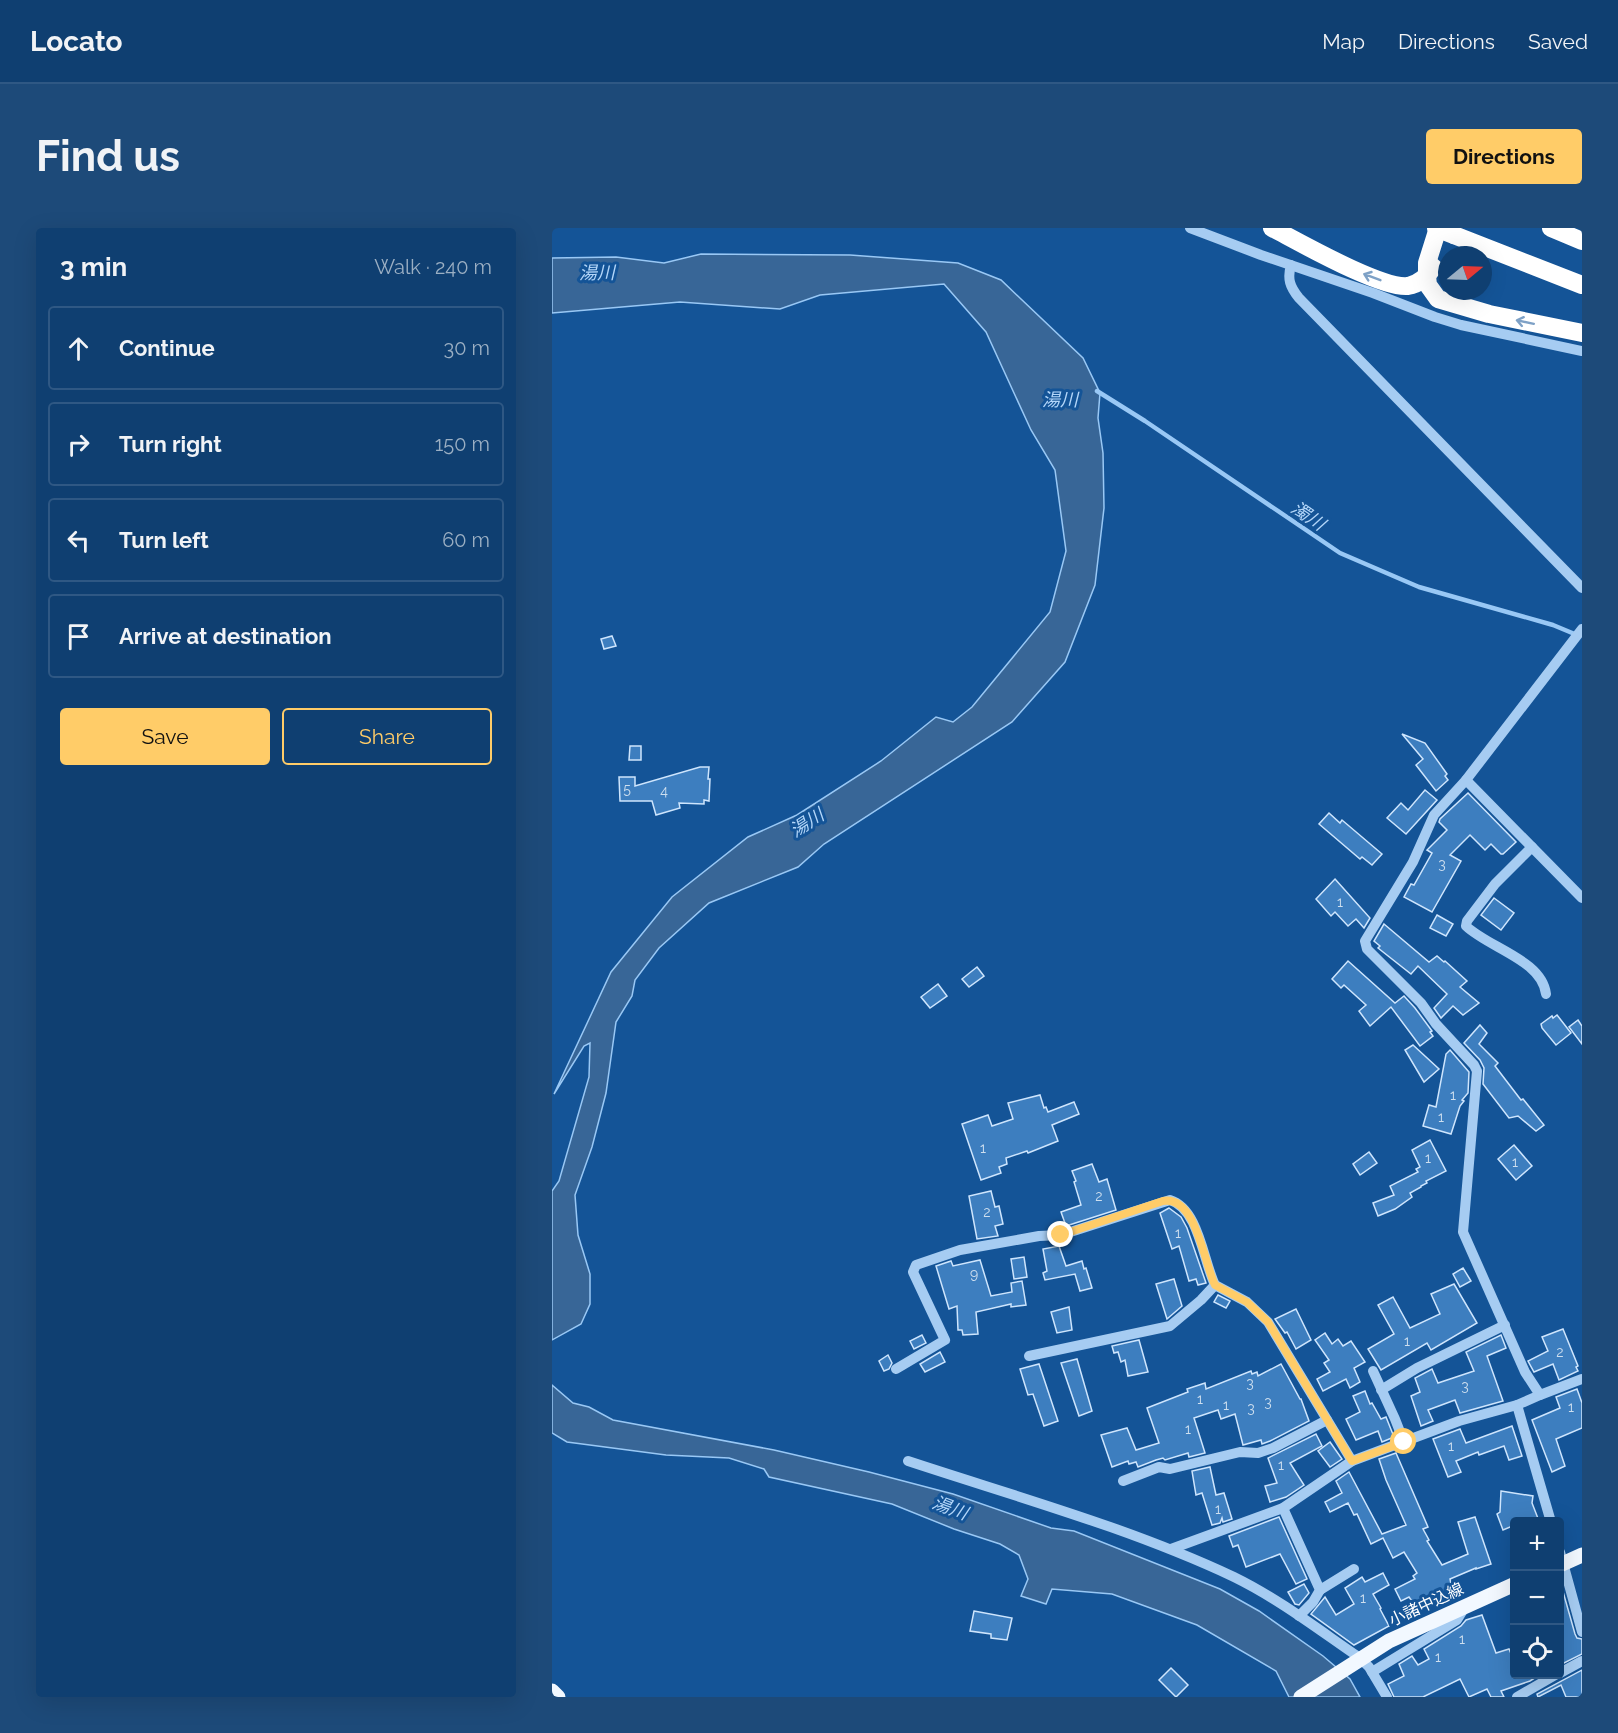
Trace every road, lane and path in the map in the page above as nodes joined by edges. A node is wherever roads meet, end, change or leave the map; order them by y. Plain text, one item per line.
1 (1190, 228) edge
2 (1272, 228) edge
3 (1551, 228) edge
4 (1444, 230) edge
5 (1582, 241) edge
6 (1291, 265) junction
7 (1427, 276) junction
8 (1582, 285) edge
9 (1582, 333) edge
10 (1582, 351) edge
11 (1582, 588) edge
12 (1582, 629) edge
13 (1466, 780) junction
14 (1532, 847) junction
15 (1582, 898) edge
16 (1546, 994) dead end
17 (1215, 1285) junction
18 (1505, 1324) junction
19 (1029, 1356) dead end
20 (896, 1369) dead end
21 (1372, 1371) dead end
22 (1582, 1379) edge
23 (1382, 1390) junction
24 (1540, 1395) junction
25 (1517, 1405) junction
26 (1327, 1420) junction
27 (1404, 1442) junction
28 (908, 1461) dead end
29 (1352, 1461) junction
30 (1123, 1481) dead end
31 (1282, 1508) junction
32 (1550, 1517) edge
33 (1171, 1549) junction
34 (1582, 1556) edge
35 (1564, 1559) edge
36 (1354, 1569) dead end
37 (1564, 1570) edge
38 (1510, 1586) edge
39 (1320, 1590) junction
40 (1467, 1604) junction
41 (1299, 1616) junction
42 (1582, 1632) edge
43 (1358, 1660) junction
44 (1582, 1661) edge
45 (1564, 1671) edge
46 (1372, 1672) junction
47 (1549, 1679) edge
48 (552, 1691) edge
49 (558, 1697) edge
50 (1301, 1697) edge
51 (1387, 1697) edge
52 (1517, 1697) edge

1 - 6 street
7 -> 2 highway
3 - 5 highway
4 - 7 highway
4 - 8 highway
6 - 10 street
6 - 11 street
9 -> 7 highway
12 - 13 street
13 - 14 street
13 - 18 street
14 - 15 street
14 - 16 street
17 - 19 street
17 - 20 street
17 - 26 street
18 - 23 street
18 - 24 street
21 - 23 street
22 - 24 street
23 - 27 street
24 - 25 street
25 - 27 street
25 - 32 street
26 - 29 street
26 - 30 street
27 - 29 street
28 - 33 street
29 - 31 street
31 - 33 street
31 - 39 street
33 - 41 street
34 - 35 main road
36 - 39 street
37 - 42 street
38 - 40 main road, 小諸中込線
39 - 41 street
40 - 43 main road, 小諸中込線
40 - 46 street
41 - 43 street
43 - 46 street
43 - 50 main road, 小諸中込線
44 - 45 street
46 - 51 street
47 - 52 street
48 - 49 main road

